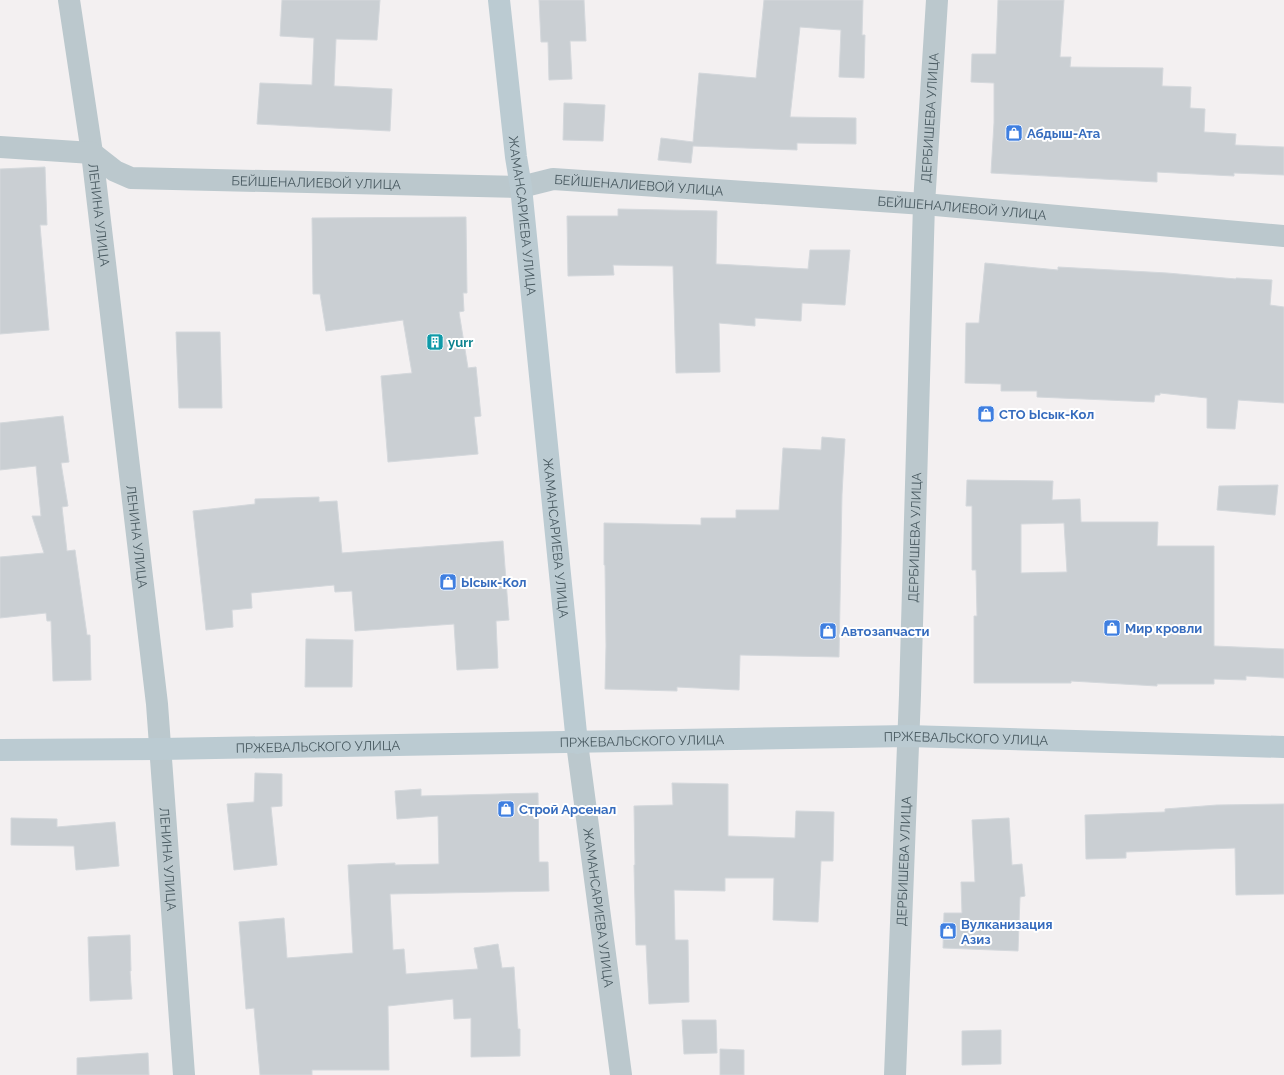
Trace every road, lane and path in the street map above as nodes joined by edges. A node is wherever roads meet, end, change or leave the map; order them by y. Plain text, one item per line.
1 (70, 0) edge
2 (499, 0) edge
3 (937, 0) edge
4 (0, 147) edge
5 (92, 153) junction
6 (521, 187) junction
7 (924, 204) junction
8 (1284, 236) edge
9 (908, 736) junction
10 (577, 743) junction
11 (1284, 747) edge
12 (161, 749) junction
13 (0, 750) edge
14 (184, 1075) edge
15 (620, 1075) edge
16 (895, 1075) edge

1 - 5 street, ЛЕНИНА УЛИЦА
2 - 6 main road, ЖАМАНСАРИЕВА УЛИЦА
3 - 7 street, ДЕРБИШЕВА УЛИЦА
4 - 5 street
5 - 6 street, БЕЙШЕНАЛИЕВОЙ УЛИЦА
5 - 12 street, ЛЕНИНА УЛИЦА
6 - 7 street, БЕЙШЕНАЛИЕВОЙ УЛИЦА
6 - 10 main road, ЖАМАНСАРИЕВА УЛИЦА
7 - 8 street, БЕЙШЕНАЛИЕВОЙ УЛИЦА
7 - 9 street, ДЕРБИШЕВА УЛИЦА
9 - 10 main road, ПРЖЕВАЛЬСКОГО УЛИЦА
9 - 11 main road, ПРЖЕВАЛЬСКОГО УЛИЦА
9 - 16 street, ДЕРБИШЕВА УЛИЦА
10 - 12 main road, ПРЖЕВАЛЬСКОГО УЛИЦА
10 - 15 street, ЖАМАНСАРИЕВА УЛИЦА
12 - 13 main road, ПРЖЕВАЛЬСКОГО УЛИЦА
12 - 14 street, ЛЕНИНА УЛИЦА

